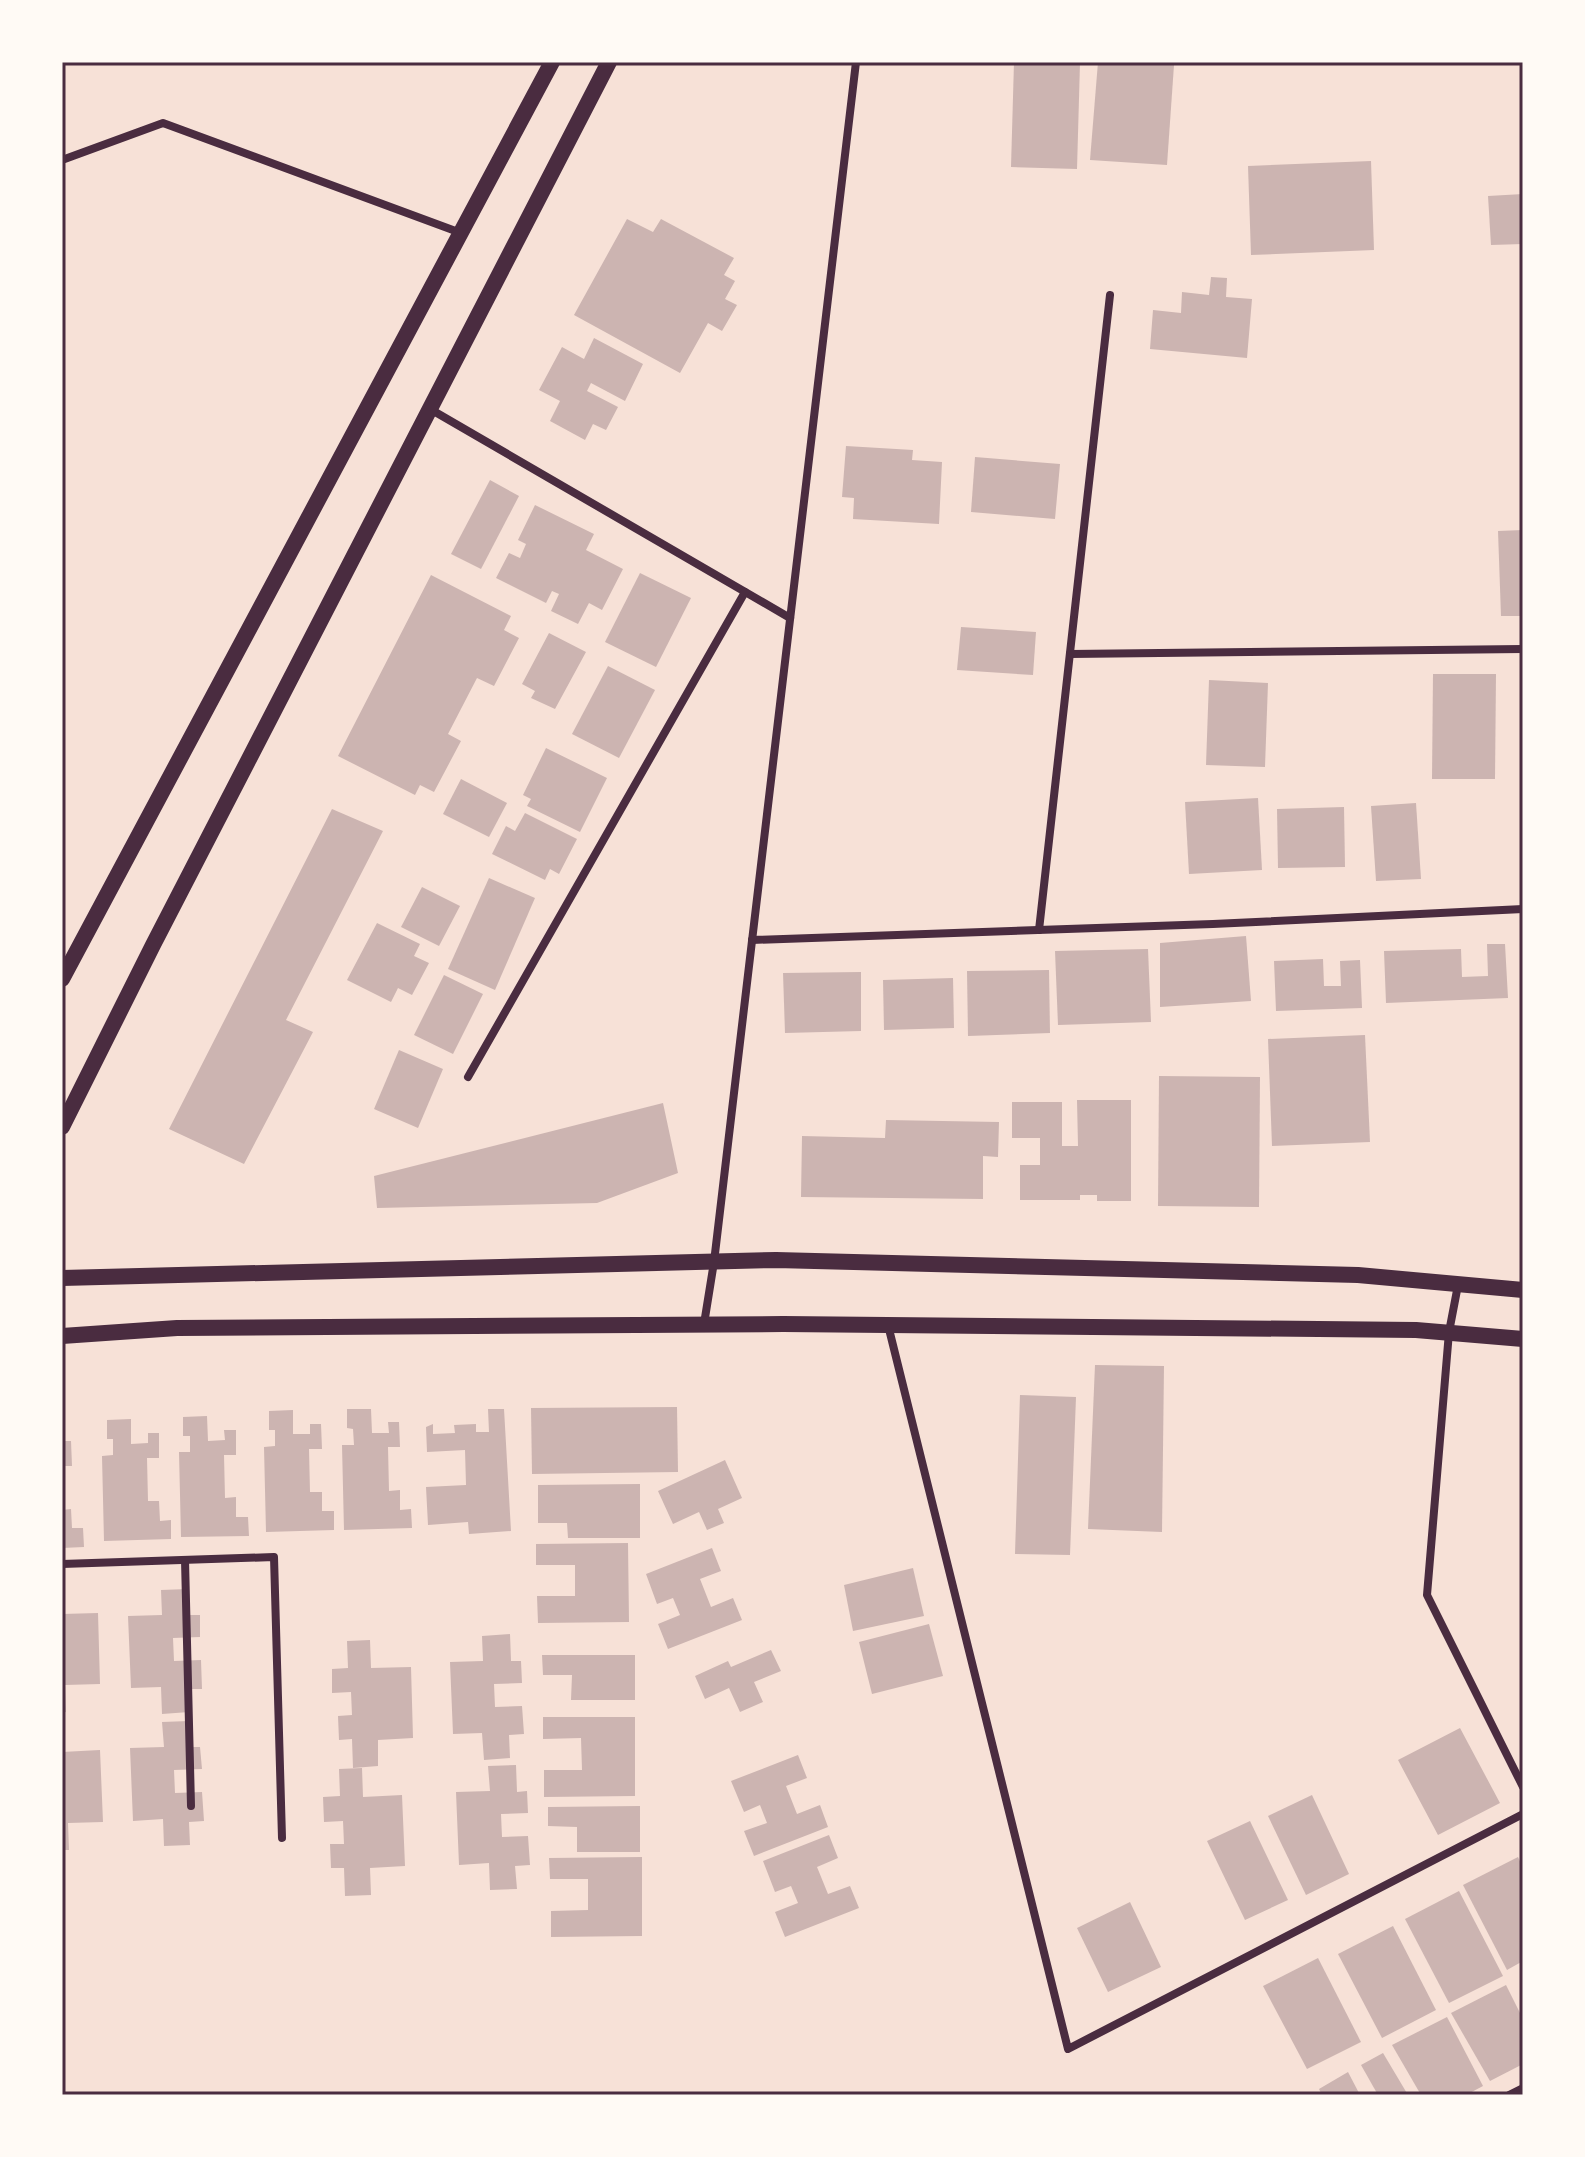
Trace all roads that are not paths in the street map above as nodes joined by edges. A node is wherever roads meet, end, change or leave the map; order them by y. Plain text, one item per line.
1 (552, 62) edge
2 (609, 62) edge
3 (856, 62) edge
4 (62, 160) edge
5 (462, 233) junction
6 (1110, 295) dead end
7 (430, 409) junction
8 (745, 592) junction
9 (790, 618) junction
10 (1523, 649) edge
11 (1070, 654) junction
12 (1523, 909) edge
13 (1039, 930) junction
14 (752, 940) junction
15 (62, 979) edge
16 (468, 1077) dead end
17 (62, 1127) edge
18 (714, 1262) junction
19 (62, 1278) edge
20 (1459, 1284) junction
21 (1523, 1290) edge
22 (704, 1324) junction
23 (888, 1325) junction
24 (1449, 1332) junction
25 (62, 1336) edge
26 (1523, 1339) edge
27 (185, 1560) junction
28 (62, 1564) edge
29 (1523, 1787) edge
30 (191, 1806) dead end
31 (1523, 1814) edge
32 (282, 1838) dead end
33 (1523, 2088) edge
34 (1509, 2095) edge

1 - 5 main road
2 - 7 main road
3 - 9 street
4 - 5 street
5 - 15 main road
6 - 11 street
7 - 8 street
7 - 17 main road
8 - 9 street
8 - 16 street
9 - 14 street
10 - 11 street
11 - 13 street
12 - 13 street
13 - 14 street
14 - 18 street
18 - 19 main road
18 - 20 main road
18 - 22 street
20 - 21 main road
20 - 24 street
22 - 23 main road
22 - 25 main road
23 - 24 main road
23 - 31 street
24 - 26 main road
24 - 29 street
27 - 28 street
27 - 30 street
27 - 32 street
33 - 34 street

